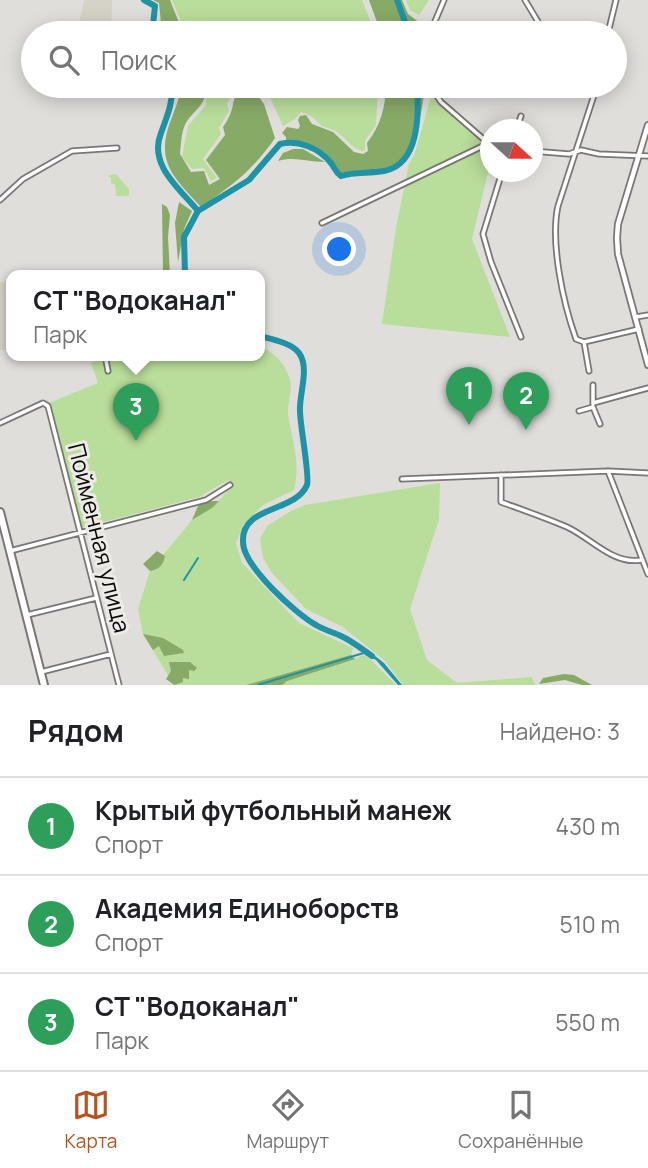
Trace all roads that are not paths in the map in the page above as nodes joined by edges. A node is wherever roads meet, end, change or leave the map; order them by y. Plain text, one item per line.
1 (444, 0) edge
2 (525, 0) edge
3 (616, 0) edge
4 (435, 21) edge
5 (538, 21) edge
6 (611, 21) edge
7 (438, 98) edge
8 (593, 98) edge
9 (522, 116) dead end
10 (521, 119) edge
11 (648, 125) edge
12 (480, 135) edge
13 (117, 148) dead end
14 (480, 149) edge
15 (575, 151) junction
16 (543, 152) edge
17 (638, 156) junction
18 (648, 156) edge
19 (499, 182) edge
20 (0, 200) edge
21 (322, 223) dead end
22 (648, 315) edge
23 (636, 317) junction
24 (639, 329) junction
25 (521, 337) dead end
26 (584, 342) junction
27 (106, 361) edge
28 (648, 365) edge
29 (108, 371) dead end
30 (589, 371) dead end
31 (593, 385) dead end
32 (648, 388) edge
33 (593, 405) junction
34 (579, 411) dead end
35 (0, 423) edge
36 (600, 424) dead end
37 (608, 471) junction
38 (648, 473) edge
39 (501, 475) junction
40 (402, 479) dead end
41 (230, 485) dead end
42 (0, 512) edge
43 (80, 531) junction
44 (10, 551) junction
45 (641, 560) junction
46 (648, 574) edge
47 (96, 598) junction
48 (26, 615) junction
49 (111, 654) junction
50 (41, 672) junction
51 (44, 685) edge
52 (119, 685) edge

1 - 4 street
2 - 5 street
3 - 6 street
7 - 12 street
8 - 15 street
9 - 10 street
11 - 17 street
13 - 20 street
14 - 21 street
15 - 16 street
15 - 17 street
15 - 26 street
17 - 18 street
17 - 23 street
19 - 25 street
22 - 23 street
23 - 24 street
24 - 26 street
24 - 28 street
26 - 30 street
27 - 29 street
31 - 33 street
32 - 33 street
33 - 34 street
33 - 36 street
35 - 43 street, Пойменная улица
37 - 38 street
37 - 39 street
37 - 45 street
39 - 40 street
39 - 45 street
41 - 43 street
42 - 44 main road
43 - 44 street
43 - 47 street, Пойменная улица
44 - 48 main road
45 - 46 street
47 - 48 street
47 - 49 street, Пойменная улица
48 - 50 main road
49 - 50 street
49 - 52 street, Пойменная улица
50 - 51 main road

